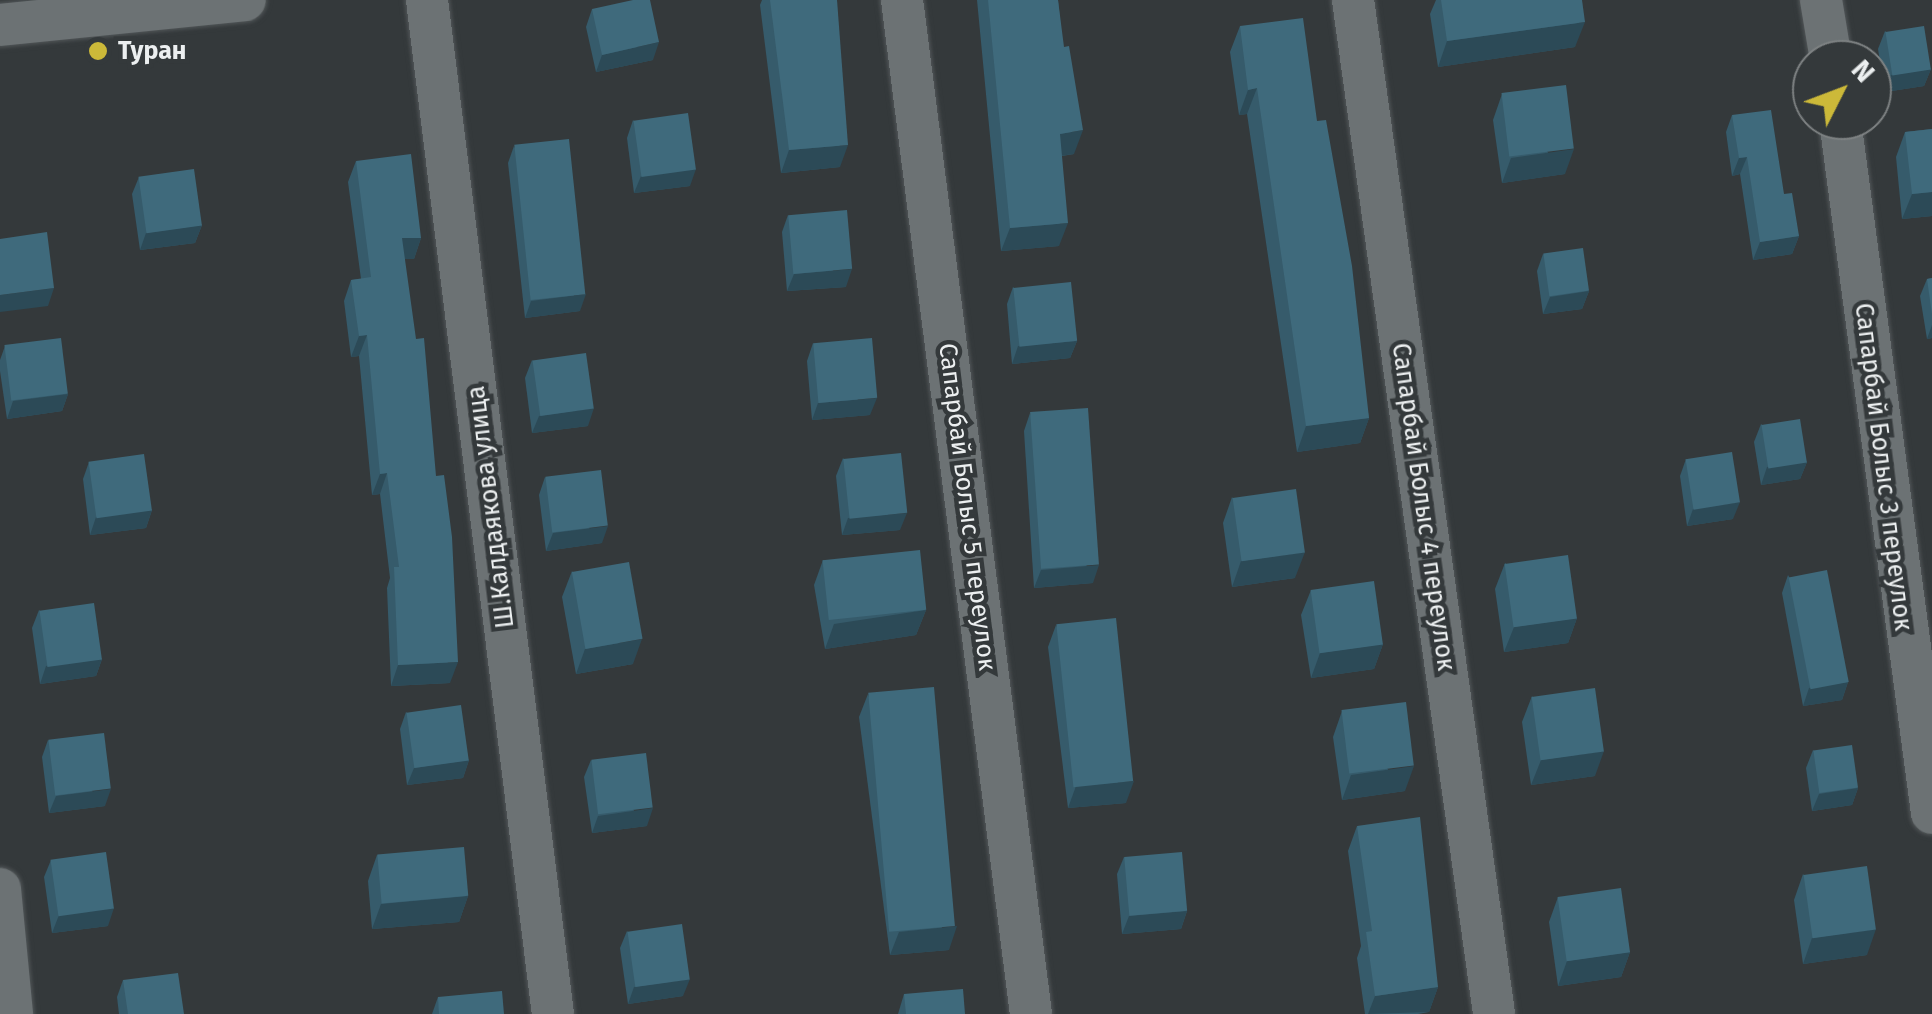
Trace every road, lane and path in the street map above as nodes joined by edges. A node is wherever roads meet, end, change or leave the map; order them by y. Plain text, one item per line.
1 (246, 0) edge
2 (427, 0) edge
3 (902, 0) edge
4 (1354, 0) edge
5 (1821, 0) edge
6 (186, 5) edge
7 (0, 25) edge
8 (1827, 40) edge
9 (1843, 140) edge
10 (1932, 812) edge
11 (0, 888) edge
12 (12, 1014) edge
13 (553, 1014) edge
14 (1030, 1014) edge
15 (1494, 1014) edge

1 - 6 street
2 - 13 street, Ш.Калдаякова улица
3 - 14 street, Сапарбай Болыс 5 переулок
4 - 15 street, Сапарбай Болыс 4 переулок
5 - 8 street
6 - 7 street
9 - 10 street, Сапарбай Болыс 3 переулок
11 - 12 street

